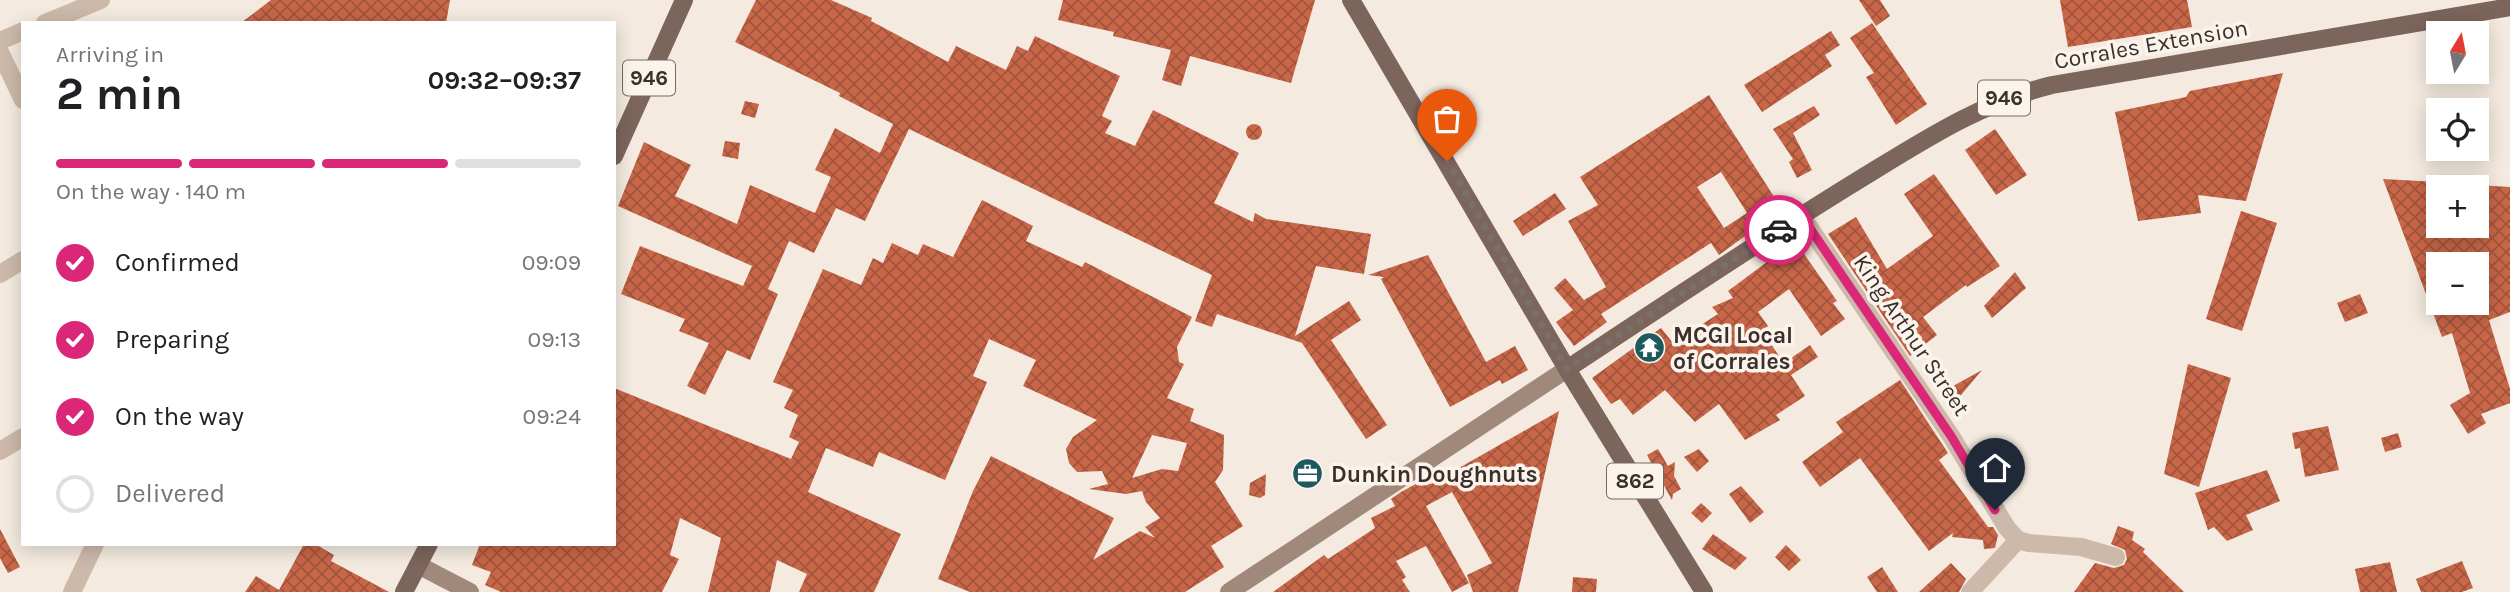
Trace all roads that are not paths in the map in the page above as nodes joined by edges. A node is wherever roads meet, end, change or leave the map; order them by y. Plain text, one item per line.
1 (101, 0) edge
2 (684, 0) edge
3 (1351, 0) edge
4 (2510, 7) edge
5 (49, 21) edge
6 (21, 33) edge
7 (0, 41) edge
8 (0, 52) edge
9 (21, 96) edge
10 (616, 152) edge
11 (1801, 215) junction
12 (21, 261) edge
13 (0, 274) edge
14 (1567, 369) junction
15 (21, 438) edge
16 (0, 452) edge
17 (2018, 540) junction
18 (93, 546) edge
19 (428, 546) edge
20 (2116, 557) dead end
21 (418, 565) junction
22 (72, 592) edge
23 (404, 592) edge
24 (470, 592) edge
25 (1229, 592) edge
26 (1704, 592) edge
27 (1970, 592) edge

1 - 5 street
2 - 10 main road, 946
3 - 14 main road, 862
4 - 11 main road, Corrales Extension / 946
6 - 7 street
8 - 9 street
11 - 14 main road, Corrales Extension / 946
11 - 17 street, King Arthur Street
12 - 13 street
14 - 25 main road, Corrales Extension / 946
14 - 26 main road, 862
15 - 16 street
17 - 20 street
17 - 27 street
18 - 22 street
19 - 21 main road
21 - 23 main road
21 - 24 main road

